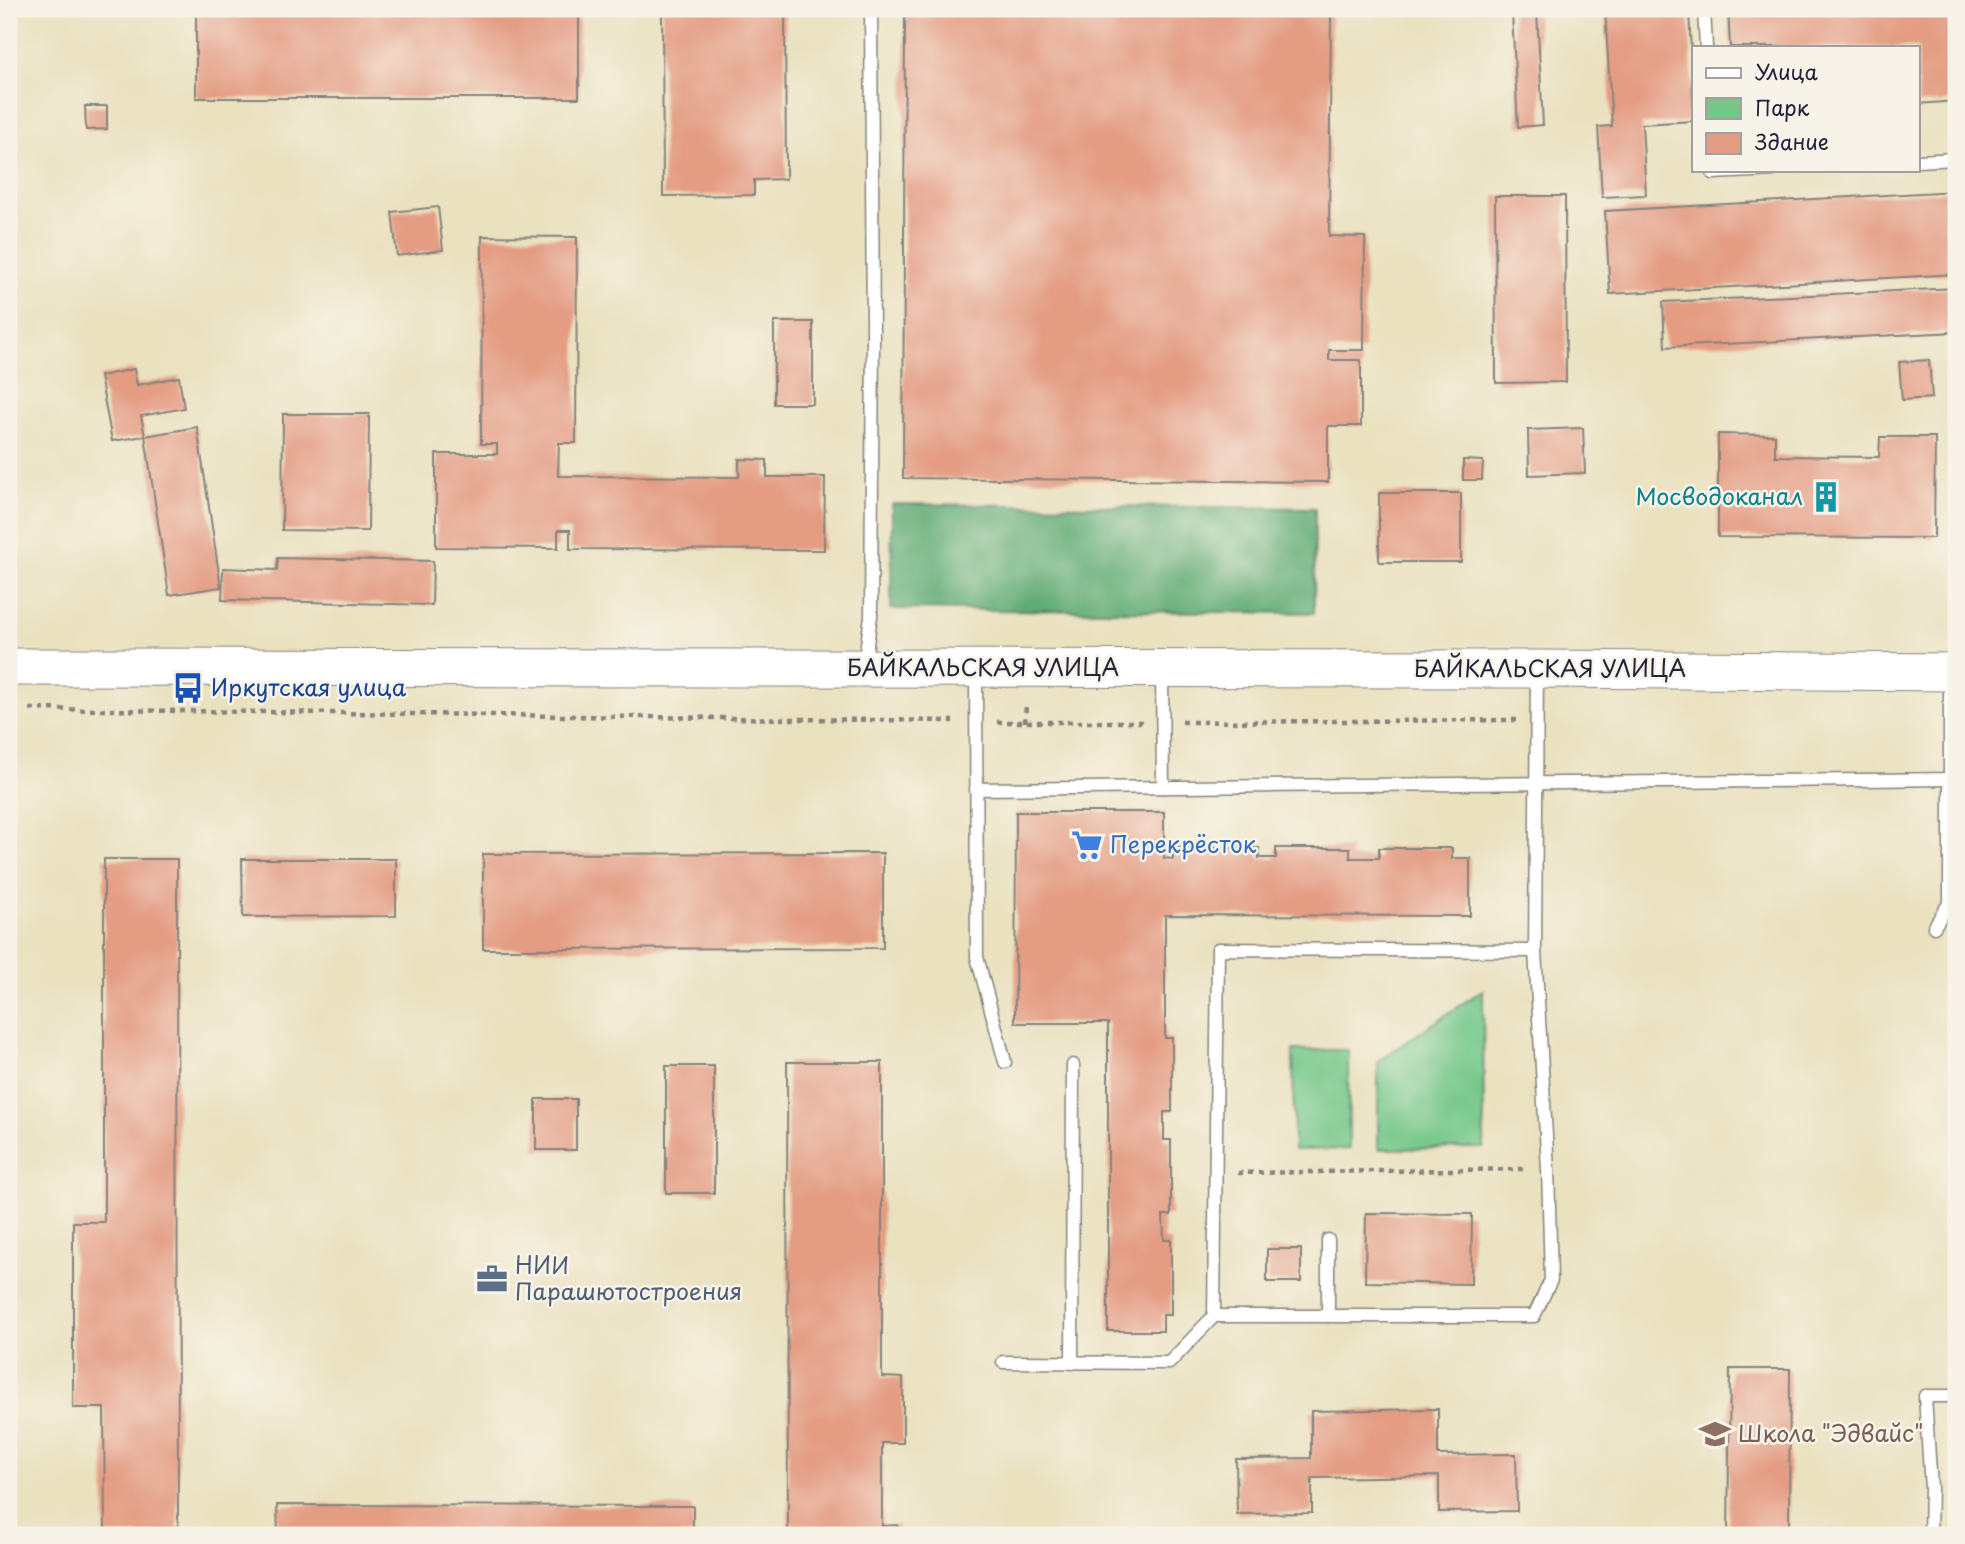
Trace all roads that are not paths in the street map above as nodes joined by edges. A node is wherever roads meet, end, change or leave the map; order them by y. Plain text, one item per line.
1 (872, 9) edge
2 (1704, 9) edge
3 (1706, 46) edge
4 (1956, 159) edge
5 (1920, 161) edge
6 (1713, 172) edge
7 (1733, 172) edge
8 (9, 667) edge
9 (864, 668) junction
10 (976, 668) junction
11 (1163, 668) junction
12 (1536, 669) junction
13 (1953, 672) edge
14 (1953, 779) edge
15 (1536, 783) junction
16 (1163, 787) junction
17 (976, 789) junction
18 (1934, 927) dead end
19 (1535, 951) junction
20 (1005, 1062) dead end
21 (1073, 1065) dead end
22 (1328, 1240) dead end
23 (1214, 1316) junction
24 (1328, 1316) junction
25 (1003, 1362) dead end
26 (1072, 1363) junction
27 (1956, 1396) edge
28 (1930, 1535) edge

1 - 9 lane
2 - 3 lane
4 - 5 lane
6 - 7 lane
8 - 9 street, БАЙКАЛЬСКАЯ УЛИЦА
9 - 10 street, БАЙКАЛЬСКАЯ УЛИЦА
10 - 11 street, БАЙКАЛЬСКАЯ УЛИЦА
10 - 17 lane
11 - 12 street, БАЙКАЛЬСКАЯ УЛИЦА
11 - 16 lane
12 - 13 street, БАЙКАЛЬСКАЯ УЛИЦА
12 - 15 lane
13 - 14 lane
14 - 15 lane
14 - 18 lane
15 - 16 lane
15 - 19 lane
16 - 17 lane
17 - 20 lane
19 - 23 lane
19 - 24 lane
21 - 26 lane
22 - 24 lane
23 - 24 lane
23 - 26 lane
25 - 26 lane
27 - 28 lane

